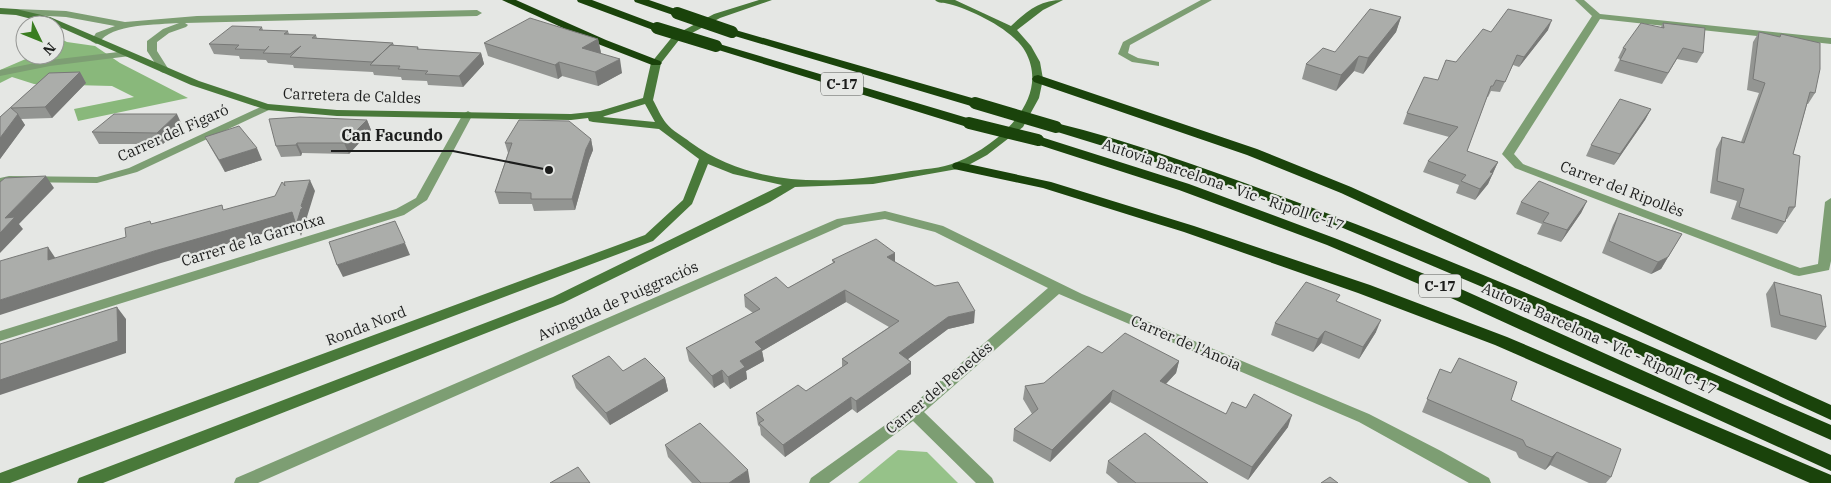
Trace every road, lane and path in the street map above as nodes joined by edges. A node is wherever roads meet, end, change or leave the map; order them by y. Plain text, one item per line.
1 (507, 0) edge
2 (582, 0) edge
3 (639, 0) edge
4 (768, 0) edge
5 (939, 0) edge
6 (1059, 0) edge
7 (1208, 0) edge
8 (1580, 0) edge
9 (955, 1) edge
10 (0, 11) edge
11 (16, 12) junction
12 (477, 14) dead end
13 (1597, 16) junction
14 (218, 18) junction
15 (125, 25) junction
16 (1012, 30) junction
17 (96, 41) junction
18 (1831, 41) edge
19 (127, 54) junction
20 (656, 63) junction
21 (1156, 64) dead end
22 (164, 70) junction
23 (0, 73) edge
24 (1038, 79) junction
25 (648, 100) junction
26 (267, 107) junction
27 (468, 114) junction
28 (570, 117) junction
29 (662, 126) junction
30 (705, 158) junction
31 (959, 166) junction
32 (0, 181) edge
33 (792, 184) junction
34 (1831, 202) edge
35 (885, 215) joint
36 (1057, 288) junction
37 (0, 336) edge
38 (914, 412) junction
39 (1831, 413) edge
40 (1831, 433) edge
41 (1831, 463) edge
42 (0, 480) edge
43 (85, 483) edge
44 (242, 483) edge
45 (817, 483) edge
46 (986, 483) edge
47 (1483, 483) edge
48 (1830, 483) edge

1 - 20 highway
2 - 41 highway, Autovia Barcelona - Vic - Ripoll C-17 / C-17, bridge
3 - 40 highway, Autovia Barcelona - Vic - Ripoll C-17 / C-17, bridge
4 - 20 main road
5 - 9 main road
6 - 16 main road
7 - 21 street
8 - 13 street
9 - 16 main road
10 - 11 main road, Carretera de Caldes
11 - 15 street
11 - 17 main road, Carretera de Caldes
12 - 14 street
13 - 18 street
13 - 34 street, Carrer del Ripollès
14 - 15 street
14 - 22 street
15 - 17 street
16 - 24 main road
17 - 19 main road, Carretera de Caldes
19 - 22 main road, Carretera de Caldes
19 - 23 street
20 - 25 main road
22 - 26 main road, Carretera de Caldes
24 - 31 main road
24 - 39 highway
25 - 28 main road
25 - 29 main road
26 - 27 main road, Carretera de Caldes
26 - 32 street, Carrer del Figaró
27 - 28 main road, Carretera de Caldes
27 - 37 street, Carrer de la Garrotxa
28 - 29 main road
29 - 30 main road
30 - 33 main road
30 - 42 main road, Ronda Nord
31 - 33 main road
31 - 48 highway
33 - 43 main road
35 - 36 street, Carrer de l'Anoia
35 - 44 street, Avinguda de Puiggraciós
36 - 38 street, Carrer del Penedès
36 - 47 street, Carrer de l'Anoia
38 - 45 street, Carrer del Penedès
38 - 46 street

